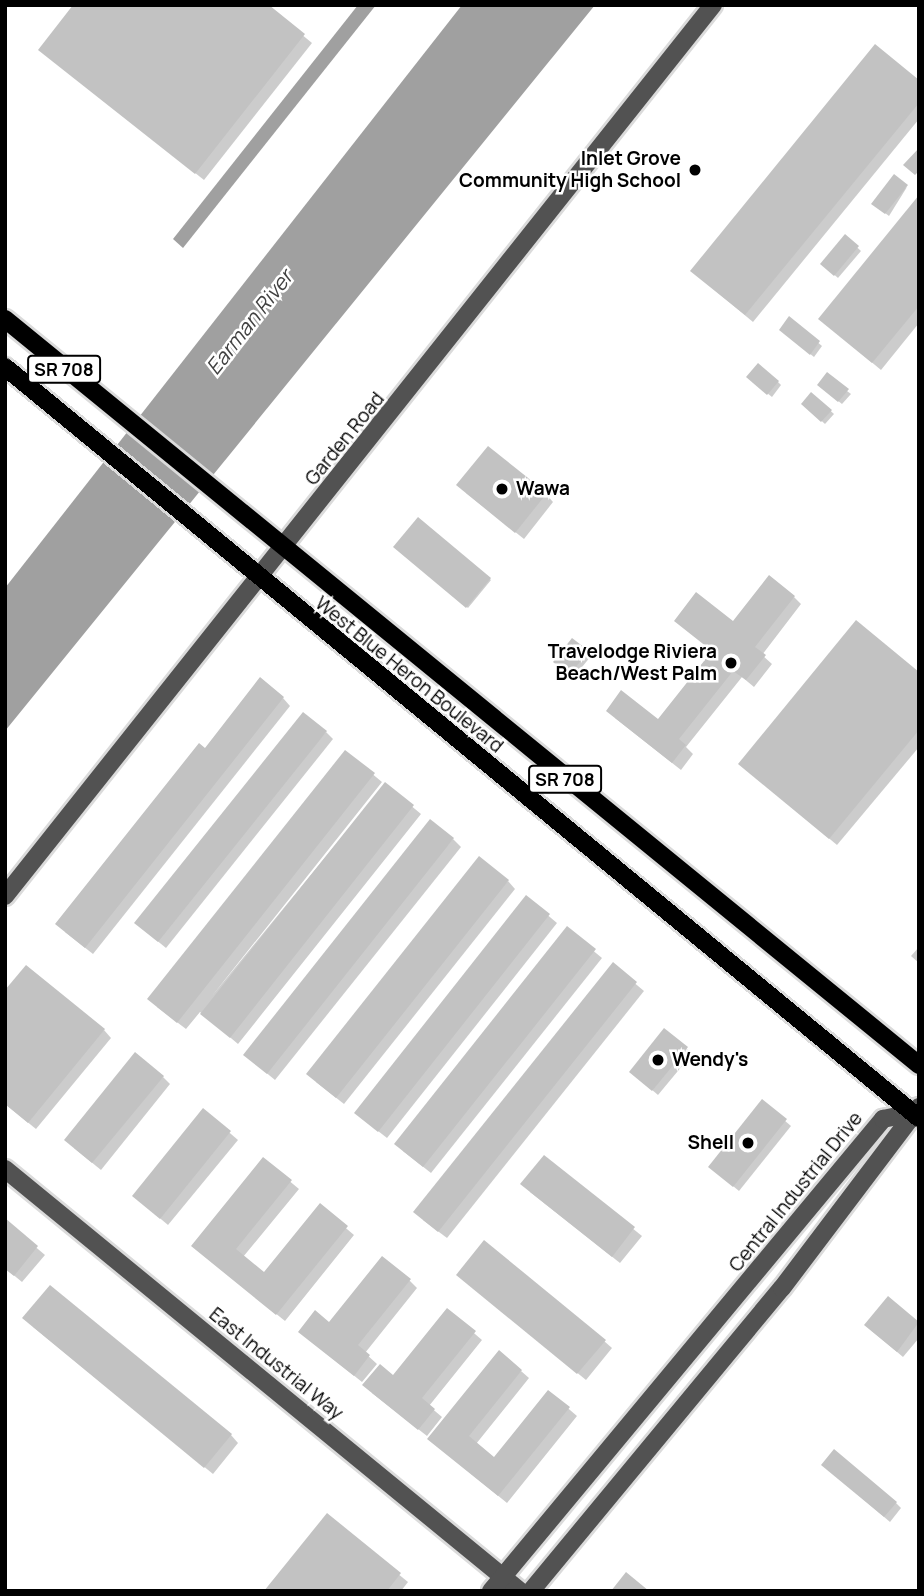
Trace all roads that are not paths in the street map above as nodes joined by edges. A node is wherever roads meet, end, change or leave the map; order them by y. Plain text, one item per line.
1 (713, 5) edge
2 (5, 319) edge
3 (5, 367) edge
4 (282, 551) junction
5 (259, 579) junction
6 (5, 895) edge
7 (919, 1065) edge
8 (917, 1113) edge
9 (5, 1169) edge
10 (497, 1584) edge
11 (520, 1591) edge
12 (531, 1591) edge

1 - 4 street, Garden Road
2 - 4 main road, West Blue Heron Boulevard / SR 708
3 - 5 main road, West Blue Heron Boulevard / SR 708
4 - 5 street, Garden Road
4 - 7 main road, West Blue Heron Boulevard / SR 708
5 - 6 street, Garden Road
5 - 8 main road, West Blue Heron Boulevard / SR 708
8 - 10 street, Central Industrial Drive
8 - 12 street
9 - 10 street, East Industrial Way
10 - 11 street, East Industrial Way

